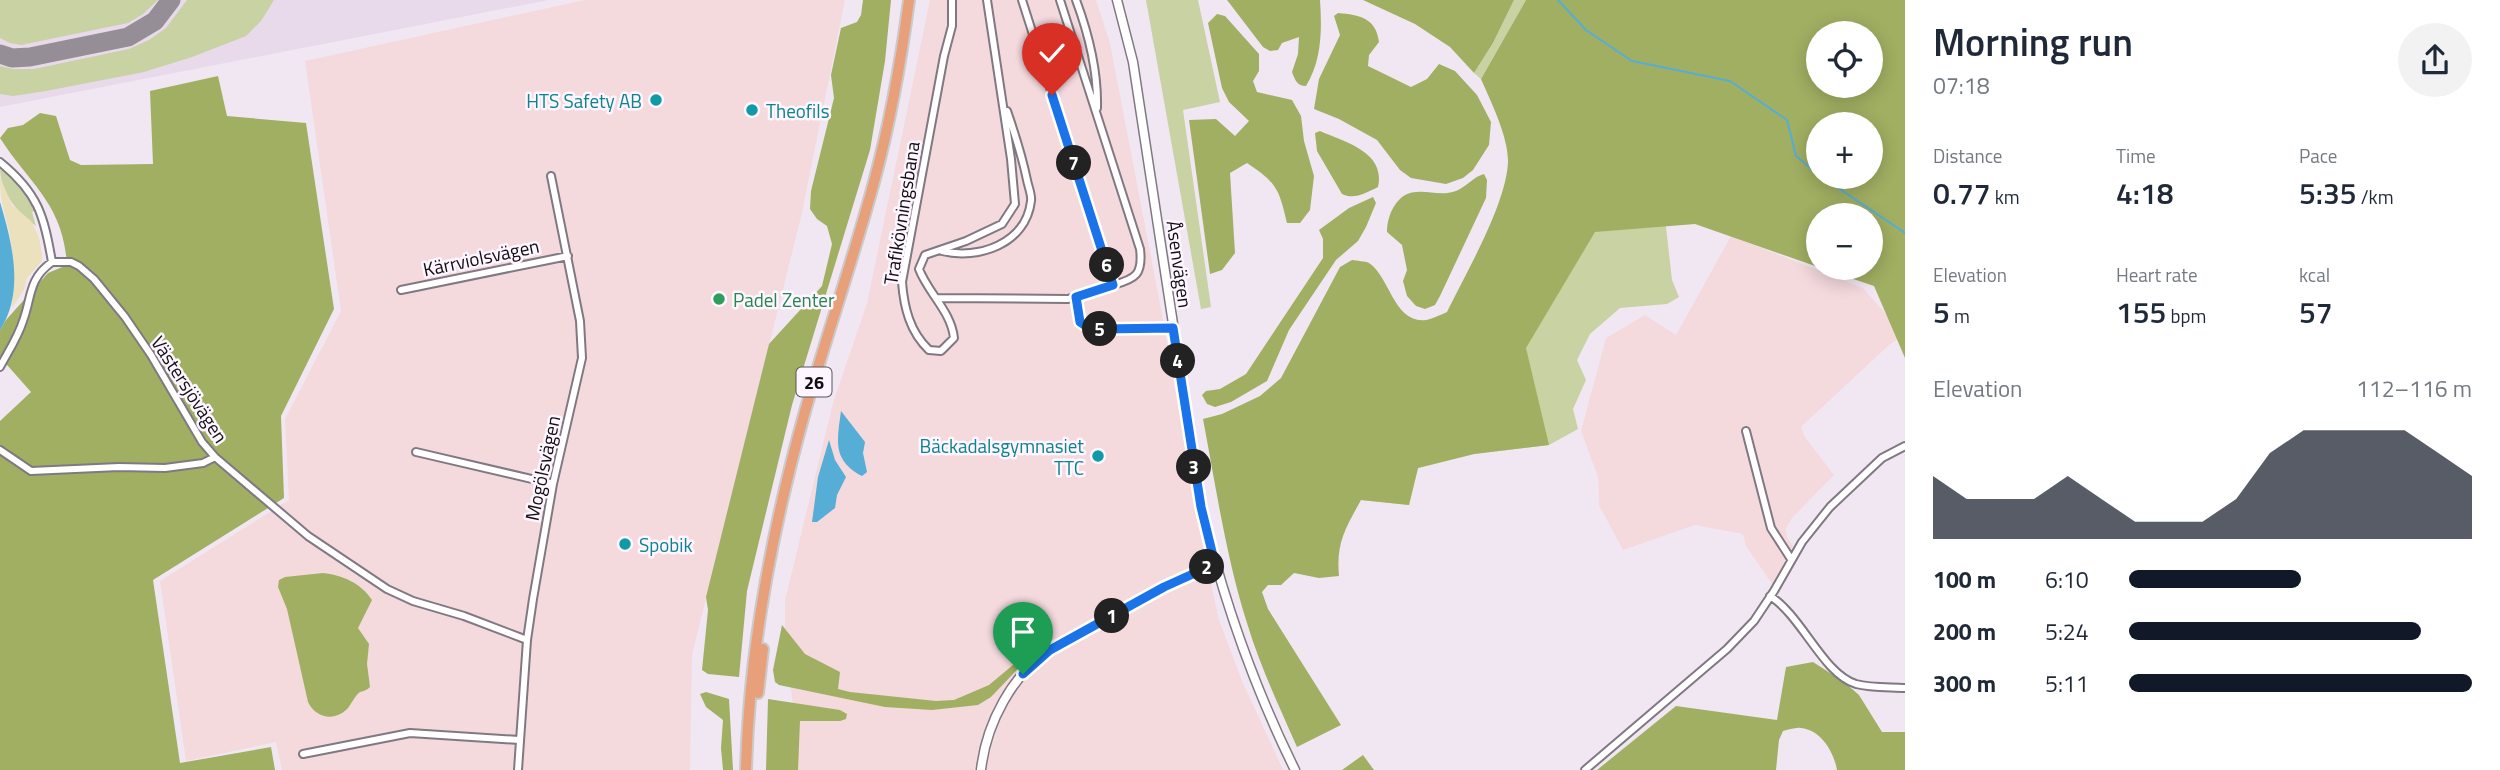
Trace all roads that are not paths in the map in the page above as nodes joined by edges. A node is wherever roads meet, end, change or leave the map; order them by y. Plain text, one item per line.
1 (909, 0) edge
2 (914, 0) edge
3 (952, 0) edge
4 (987, 0) edge
5 (1022, 0) edge
6 (1060, 0) edge
7 (1076, 0) edge
8 (1116, 0) edge
9 (1002, 98) junction
10 (1097, 113) junction
11 (0, 162) edge
12 (551, 176) dead end
13 (940, 250) junction
14 (568, 256) junction
15 (52, 262) junction
16 (1113, 285) junction
17 (401, 289) dead end
18 (1076, 297) junction
19 (936, 298) junction
20 (1173, 328) junction
21 (0, 367) edge
22 (1746, 430) dead end
23 (1905, 446) edge
24 (0, 450) edge
25 (416, 452) dead end
26 (215, 457) junction
27 (553, 484) junction
28 (1791, 559) junction
29 (1215, 564) junction
30 (1770, 596) junction
31 (527, 640) junction
32 (1905, 688) edge
33 (519, 740) junction
34 (303, 754) dead end
35 (518, 770) edge
36 (746, 770) edge
37 (752, 770) edge
38 (981, 770) edge
39 (1295, 770) edge
40 (1586, 770) edge

1 - 36 highway, 26
2 - 37 highway, 26
3 - 19 street, Trafikövningsbana
4 - 9 street, Trafikövningsbana
5 - 16 street
6 - 10 street
7 - 10 street
8 - 20 street, Åsenvägen
9 - 13 street, Trafikövningsbana
9 - 13 street, Trafikövningsbana
10 - 16 street
11 - 15 street
12 - 14 street, Mogölsvägen
13 - 19 street, Trafikövningsbana
14 - 17 street, Kärrviolsvägen
14 - 27 street, Mogölsvägen
15 - 21 street
15 - 26 street, Västersjövägen
16 - 18 street
18 - 19 street
18 - 20 street
20 - 29 street, Åsenvägen
22 - 28 street
23 - 28 street
24 - 26 street
25 - 27 street
26 - 31 street, Västersjövägen
27 - 31 street, Mogölsvägen
28 - 30 street
29 - 38 street
29 - 39 street, Åsenvägen
30 - 32 street
30 - 40 street
31 - 33 street, Mogölsvägen
33 - 34 street
33 - 35 street, Mogölsvägen

